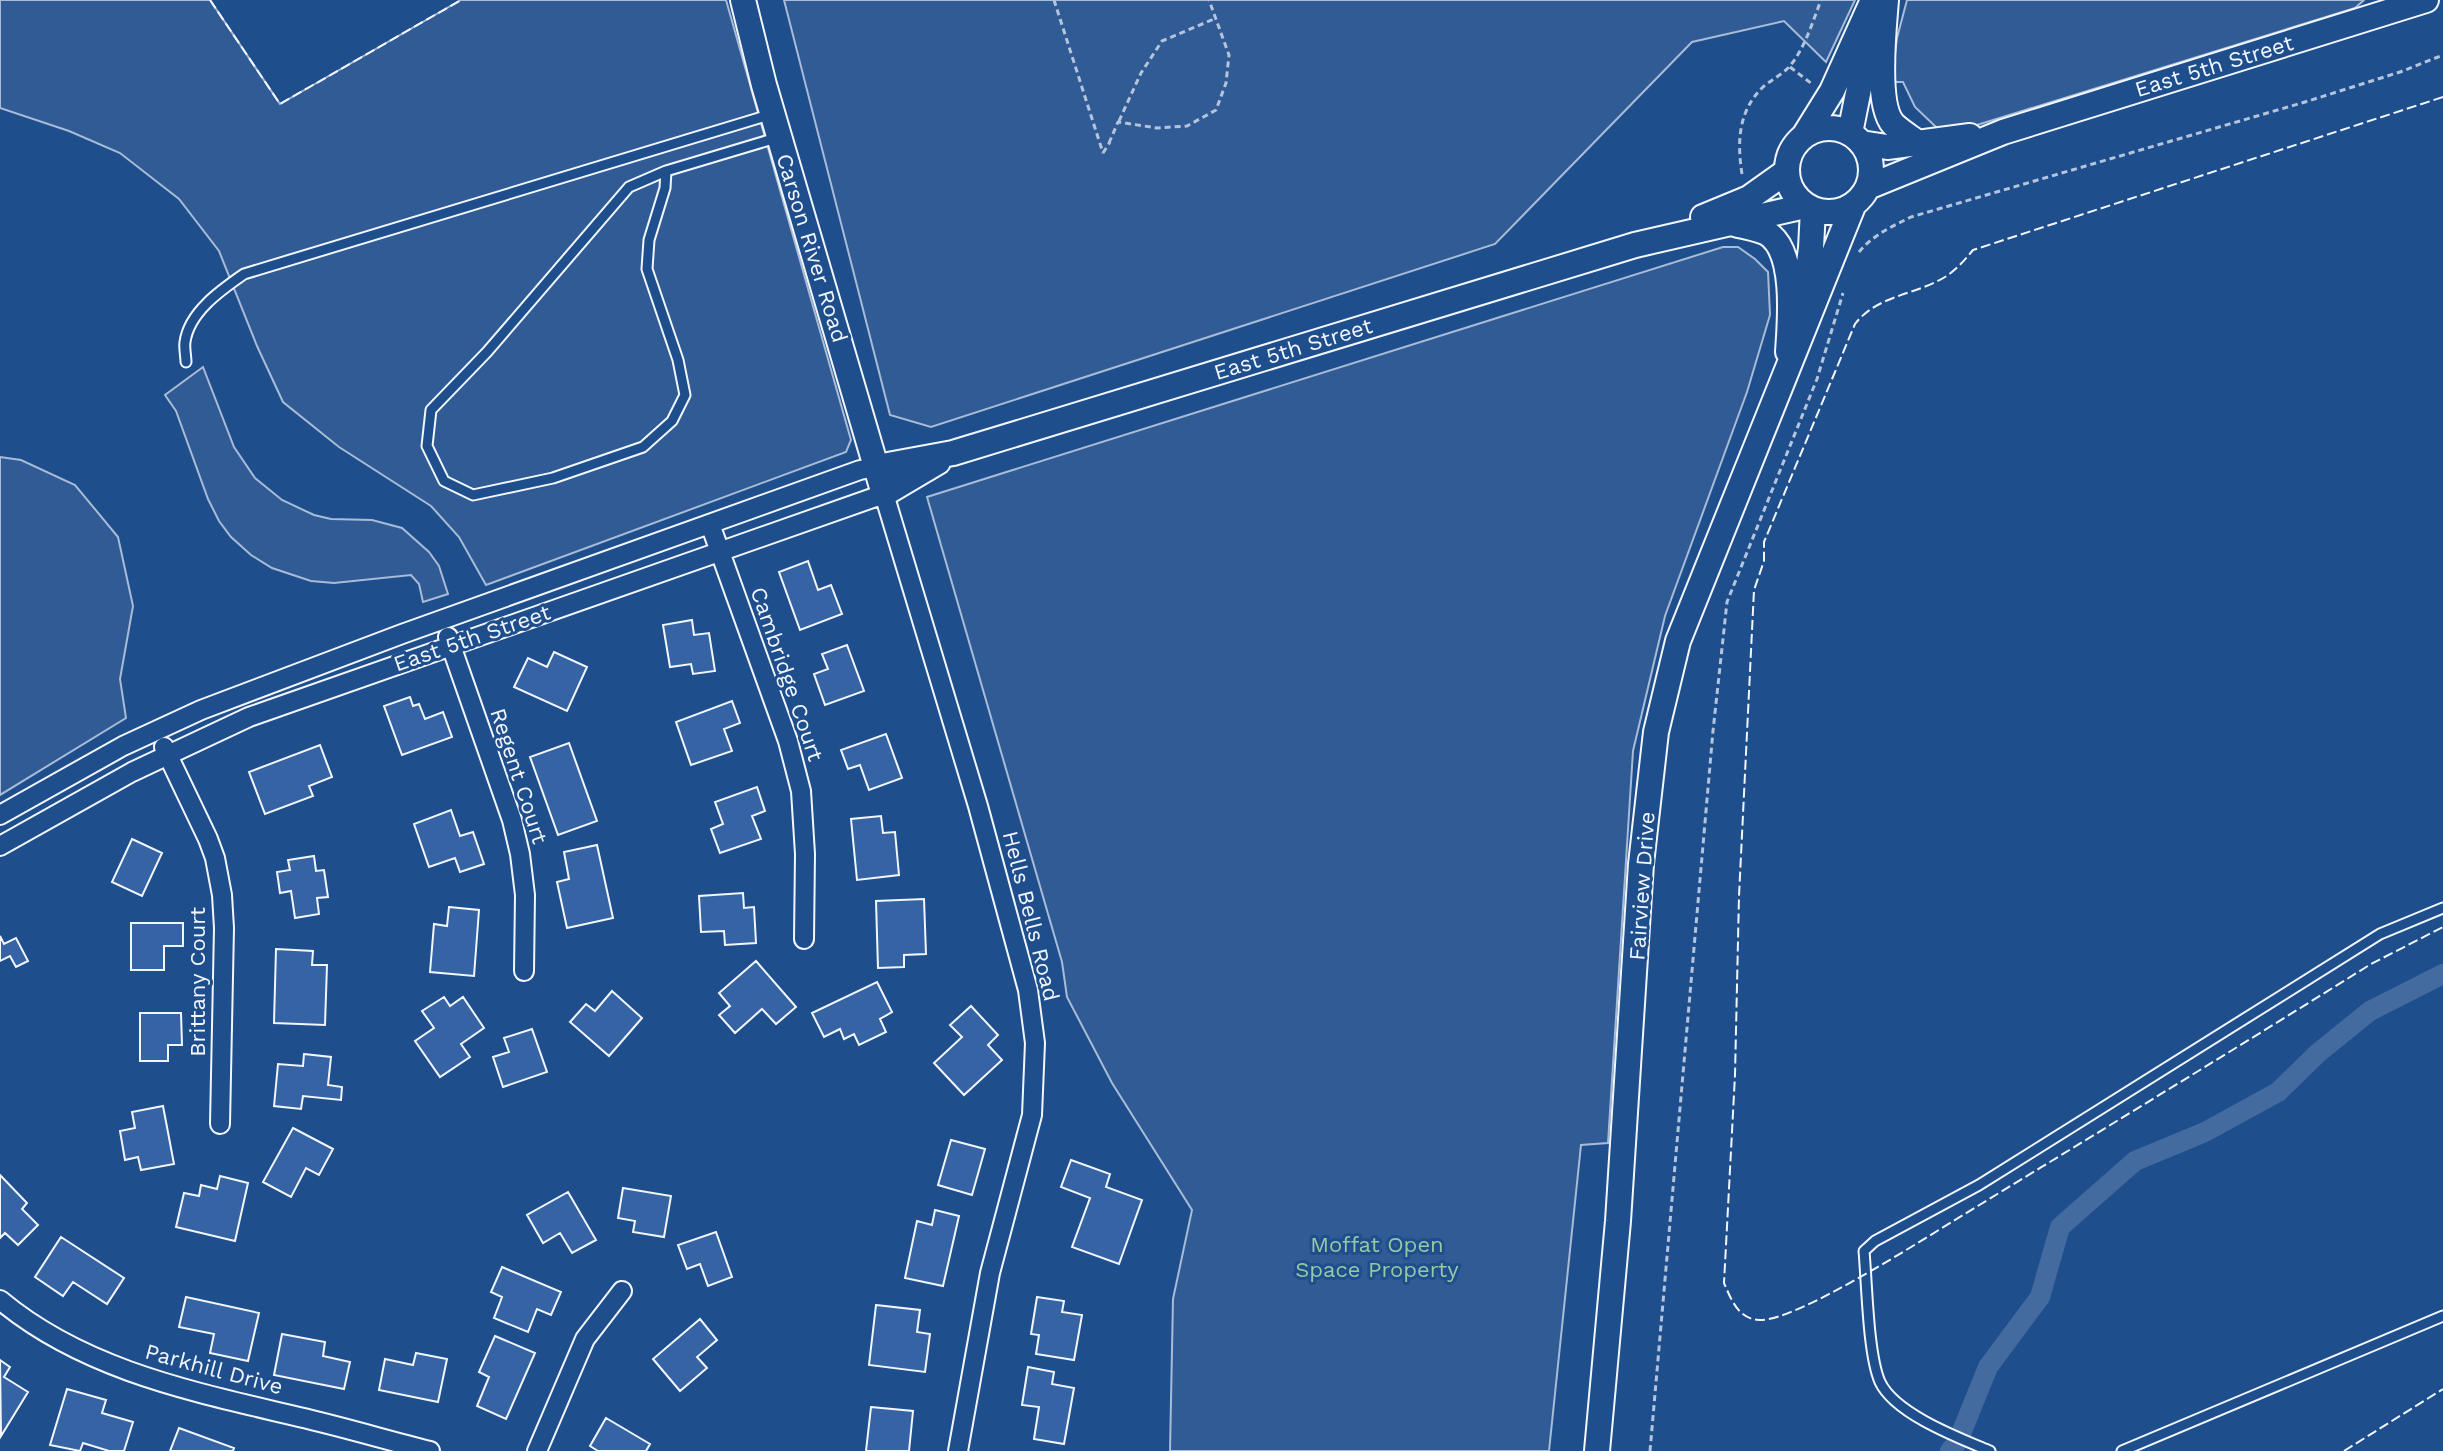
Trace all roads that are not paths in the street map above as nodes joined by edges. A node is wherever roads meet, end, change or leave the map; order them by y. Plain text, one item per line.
1 (743, 0) edge
2 (1875, 0) edge
3 (1886, 0) edge
4 (2426, 0) edge
5 (776, 125) junction
6 (2003, 132) junction
7 (1804, 136) junction
8 (1856, 138) junction
9 (1918, 143) junction
10 (666, 171) junction
11 (1787, 171) junction
12 (1868, 187) junction
13 (1853, 206) junction
14 (1809, 208) junction
15 (1732, 223) junction
16 (1635, 245) junction
17 (1797, 346) junction
18 (186, 362) dead end
19 (1788, 370) junction
20 (953, 453) junction
21 (877, 467) junction
22 (884, 494) junction
23 (710, 524) junction
24 (720, 551) junction
25 (442, 621) junction
26 (451, 646) junction
27 (158, 730) junction
28 (167, 756) junction
29 (0, 815) edge
30 (0, 846) edge
31 (2443, 908) edge
32 (804, 939) dead end
33 (524, 971) dead end
34 (220, 1124) dead end
35 (622, 1291) dead end
36 (0, 1300) edge
37 (2443, 1316) edge
38 (430, 1451) edge
39 (537, 1451) edge
40 (958, 1451) edge
41 (1597, 1451) edge
42 (1990, 1451) edge
43 (2122, 1451) edge

1 - 5 main road, Carson River Road
2 - 7 main road
2 - 8 main road
3 - 9 main road
4 - 6 main road, East 5th Street
5 - 10 lane
5 - 18 lane
5 - 21 main road, Carson River Road
6 - 9 main road, East 5th Street
6 - 12 main road, East 5th Street
7 - 8 main road
7 - 11 main road
8 - 9 main road, East 5th Street
8 - 12 main road
10 - 10 lane
11 - 14 main road
11 - 16 main road, East 5th Street
12 - 13 main road
13 - 14 main road
13 - 17 main road, Fairview Drive
14 - 15 main road, East 5th Street
14 - 17 main road, Fairview Drive
15 - 16 main road, East 5th Street
15 - 19 main road
16 - 20 main road, East 5th Street
17 - 19 main road, Fairview Drive
19 - 41 main road, Fairview Drive
20 - 21 main road, East 5th Street
20 - 22 main road, East 5th Street
21 - 22 main road, Carson River Road
21 - 23 street, East 5th Street
22 - 24 street, East 5th Street
22 - 40 street, Hells Bells Road
23 - 24 street, Cambridge Court
23 - 25 street, East 5th Street
24 - 26 street, East 5th Street
24 - 32 street, Cambridge Court
25 - 26 street, Regent Court
25 - 27 street, East 5th Street
26 - 28 street, East 5th Street
26 - 33 street, Regent Court
27 - 28 street, Brittany Court
27 - 29 street, East 5th Street
28 - 30 street, East 5th Street
28 - 34 street, Brittany Court
31 - 42 lane
35 - 39 street
36 - 38 street, Parkhill Drive
37 - 43 lane

